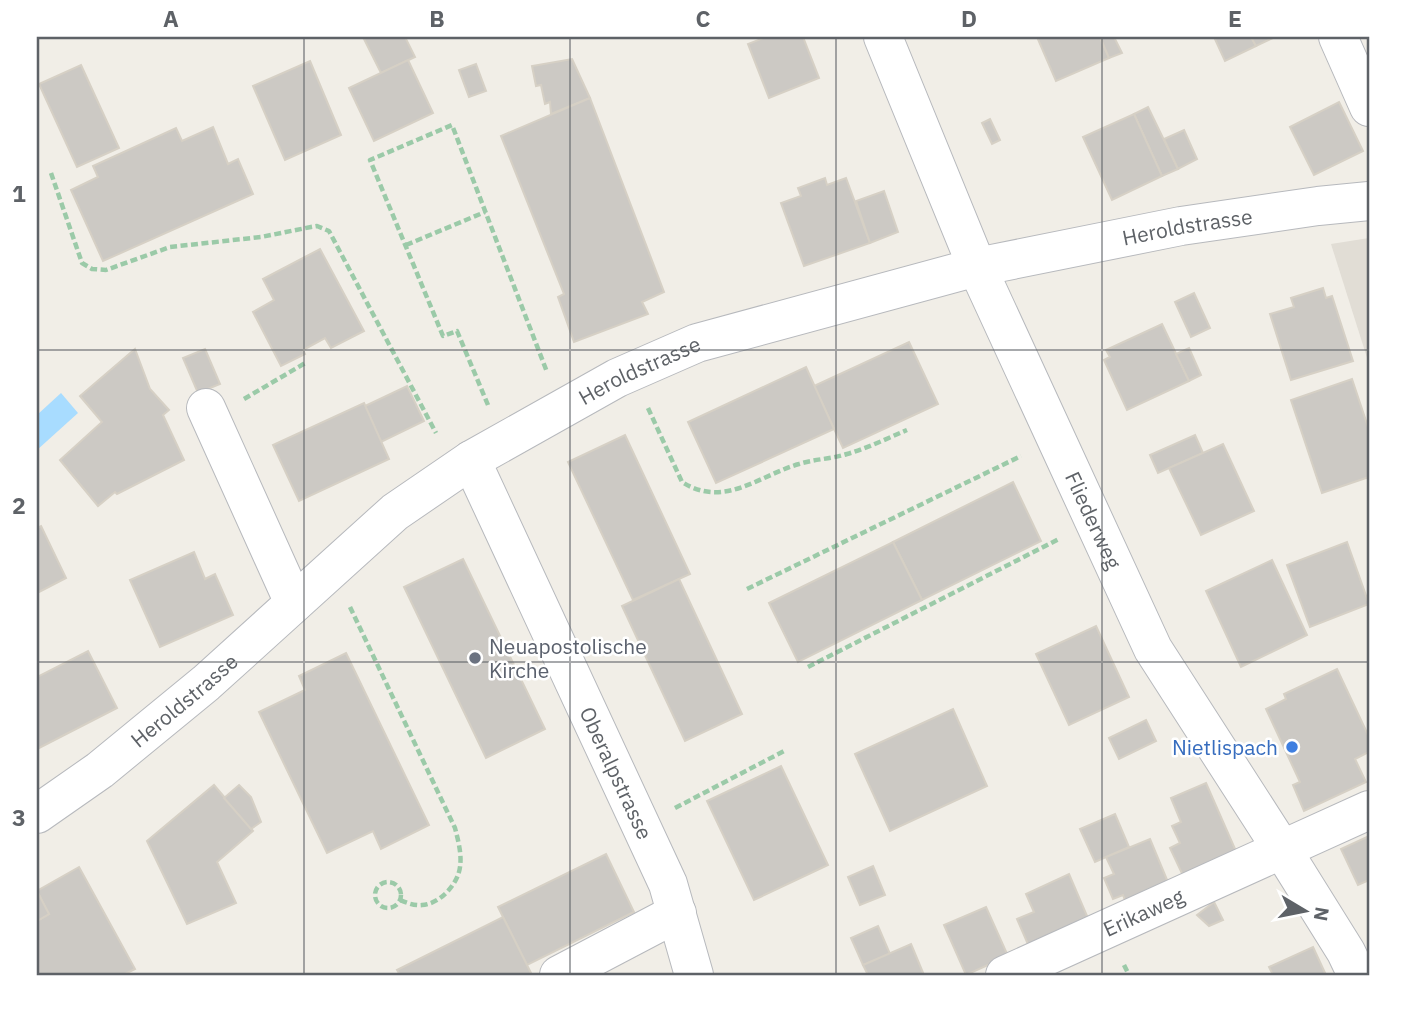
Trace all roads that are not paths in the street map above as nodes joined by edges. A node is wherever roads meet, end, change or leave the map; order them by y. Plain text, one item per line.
1 (883, 37) edge
2 (1338, 37) edge
3 (1369, 107) edge
4 (1369, 201) edge
5 (977, 267) junction
6 (208, 413) road end
7 (463, 465) junction
8 (294, 603) junction
9 (1369, 810) edge
10 (37, 814) edge
11 (1283, 851) junction
12 (677, 913) junction
13 (559, 975) edge
14 (694, 975) edge
15 (1005, 975) edge
16 (1357, 975) edge

1 - 5 street, Fliederweg
2 - 3 street
4 - 5 street, Heroldstrasse
5 - 7 street, Heroldstrasse
5 - 11 street, Fliederweg
6 - 8 street
7 - 8 street, Heroldstrasse
7 - 12 street, Oberalpstrasse
8 - 10 street, Heroldstrasse
9 - 11 street, Erikaweg
11 - 15 street, Erikaweg
11 - 16 street, Fliederweg
12 - 13 street
12 - 14 street, Oberalpstrasse

